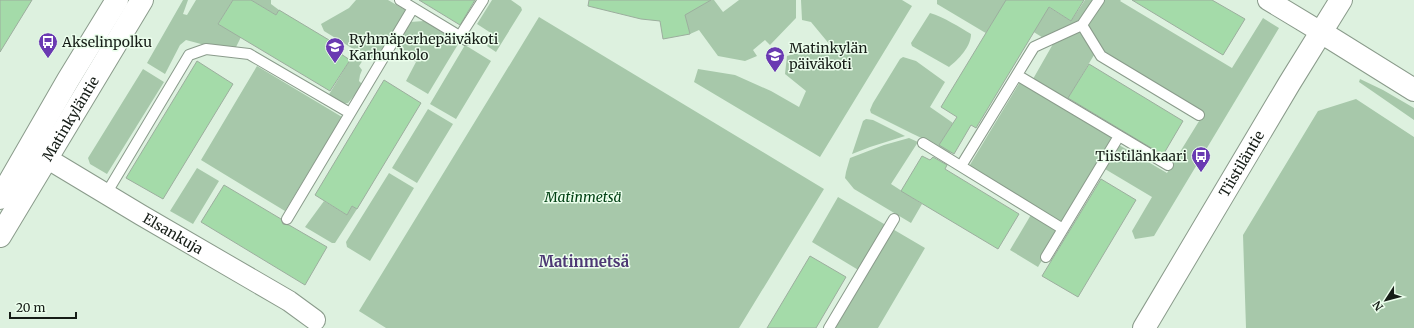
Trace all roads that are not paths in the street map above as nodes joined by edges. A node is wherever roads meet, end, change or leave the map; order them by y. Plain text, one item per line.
1 (117, 0) edge
2 (142, 0) edge
3 (400, 0) edge
4 (483, 0) edge
5 (1099, 0) edge
6 (1268, 0) edge
7 (1341, 0) edge
8 (413, 8) junction
9 (1082, 26) junction
10 (1321, 32) junction
11 (1017, 75) junction
12 (1414, 90) edge
13 (350, 113) junction
14 (1199, 115) dead end
15 (1118, 136) junction
16 (922, 143) dead end
17 (39, 153) junction
18 (1168, 165) dead end
19 (961, 166) junction
20 (106, 194) junction
21 (0, 198) edge
22 (287, 219) dead end
23 (894, 219) dead end
24 (1063, 229) junction
25 (0, 236) edge
26 (1046, 256) dead end
27 (319, 324) edge
28 (829, 328) edge
29 (1144, 328) edge

1 - 17 main road, Matinkyläntie
2 - 17 main road, Matinkyläntie
3 - 8 lane
4 - 8 lane
5 - 9 lane
6 - 10 street
7 - 10 main road, Tiistiläntie
8 - 13 lane
9 - 11 lane
9 - 14 lane
10 - 12 main road
10 - 29 main road, Tiistiläntie
11 - 15 lane
11 - 19 lane
13 - 20 lane
13 - 22 lane
15 - 18 lane
15 - 24 lane
16 - 19 lane
17 - 20 street, Elsankuja
17 - 21 main road, Matinkyläntie
17 - 25 main road, Matinkyläntie
19 - 24 lane
20 - 27 street, Elsankuja
23 - 28 lane
24 - 26 lane

